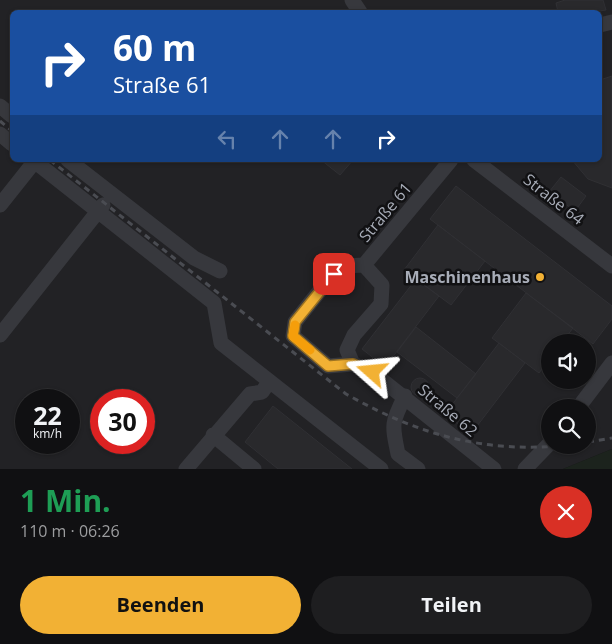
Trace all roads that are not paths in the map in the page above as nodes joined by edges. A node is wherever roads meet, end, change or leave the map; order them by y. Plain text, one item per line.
1 (0, 106) edge
2 (10, 114) edge
3 (0, 134) edge
4 (10, 142) edge
5 (33, 162) edge
6 (35, 162) edge
7 (71, 162) edge
8 (449, 162) edge
9 (477, 162) edge
10 (111, 194) junction
11 (0, 206) edge
12 (98, 212) junction
13 (364, 265) junction
14 (612, 266) edge
15 (220, 271) dead end
16 (0, 335) edge
17 (612, 363) edge
18 (353, 364) junction
19 (270, 382) junction
20 (405, 396) junction
21 (585, 399) edge
22 (213, 436) junction
23 (541, 453) edge
24 (186, 469) edge
25 (254, 469) edge
26 (381, 469) edge
27 (418, 469) edge
28 (494, 469) edge
29 (525, 469) edge

1 - 2 street
3 - 4 street
5 - 11 street
6 - 12 street
7 - 10 street
8 - 13 street, Straße 61
9 - 14 street, Straße 64
10 - 12 street
10 - 15 street
12 - 16 street
12 - 19 street
13 - 18 street
13 - 18 street, Straße 61
17 - 21 street
18 - 20 street, Straße 62
19 - 22 street
19 - 26 street
20 - 27 street
20 - 28 street, Straße 62
22 - 24 street
22 - 25 street
23 - 29 street

